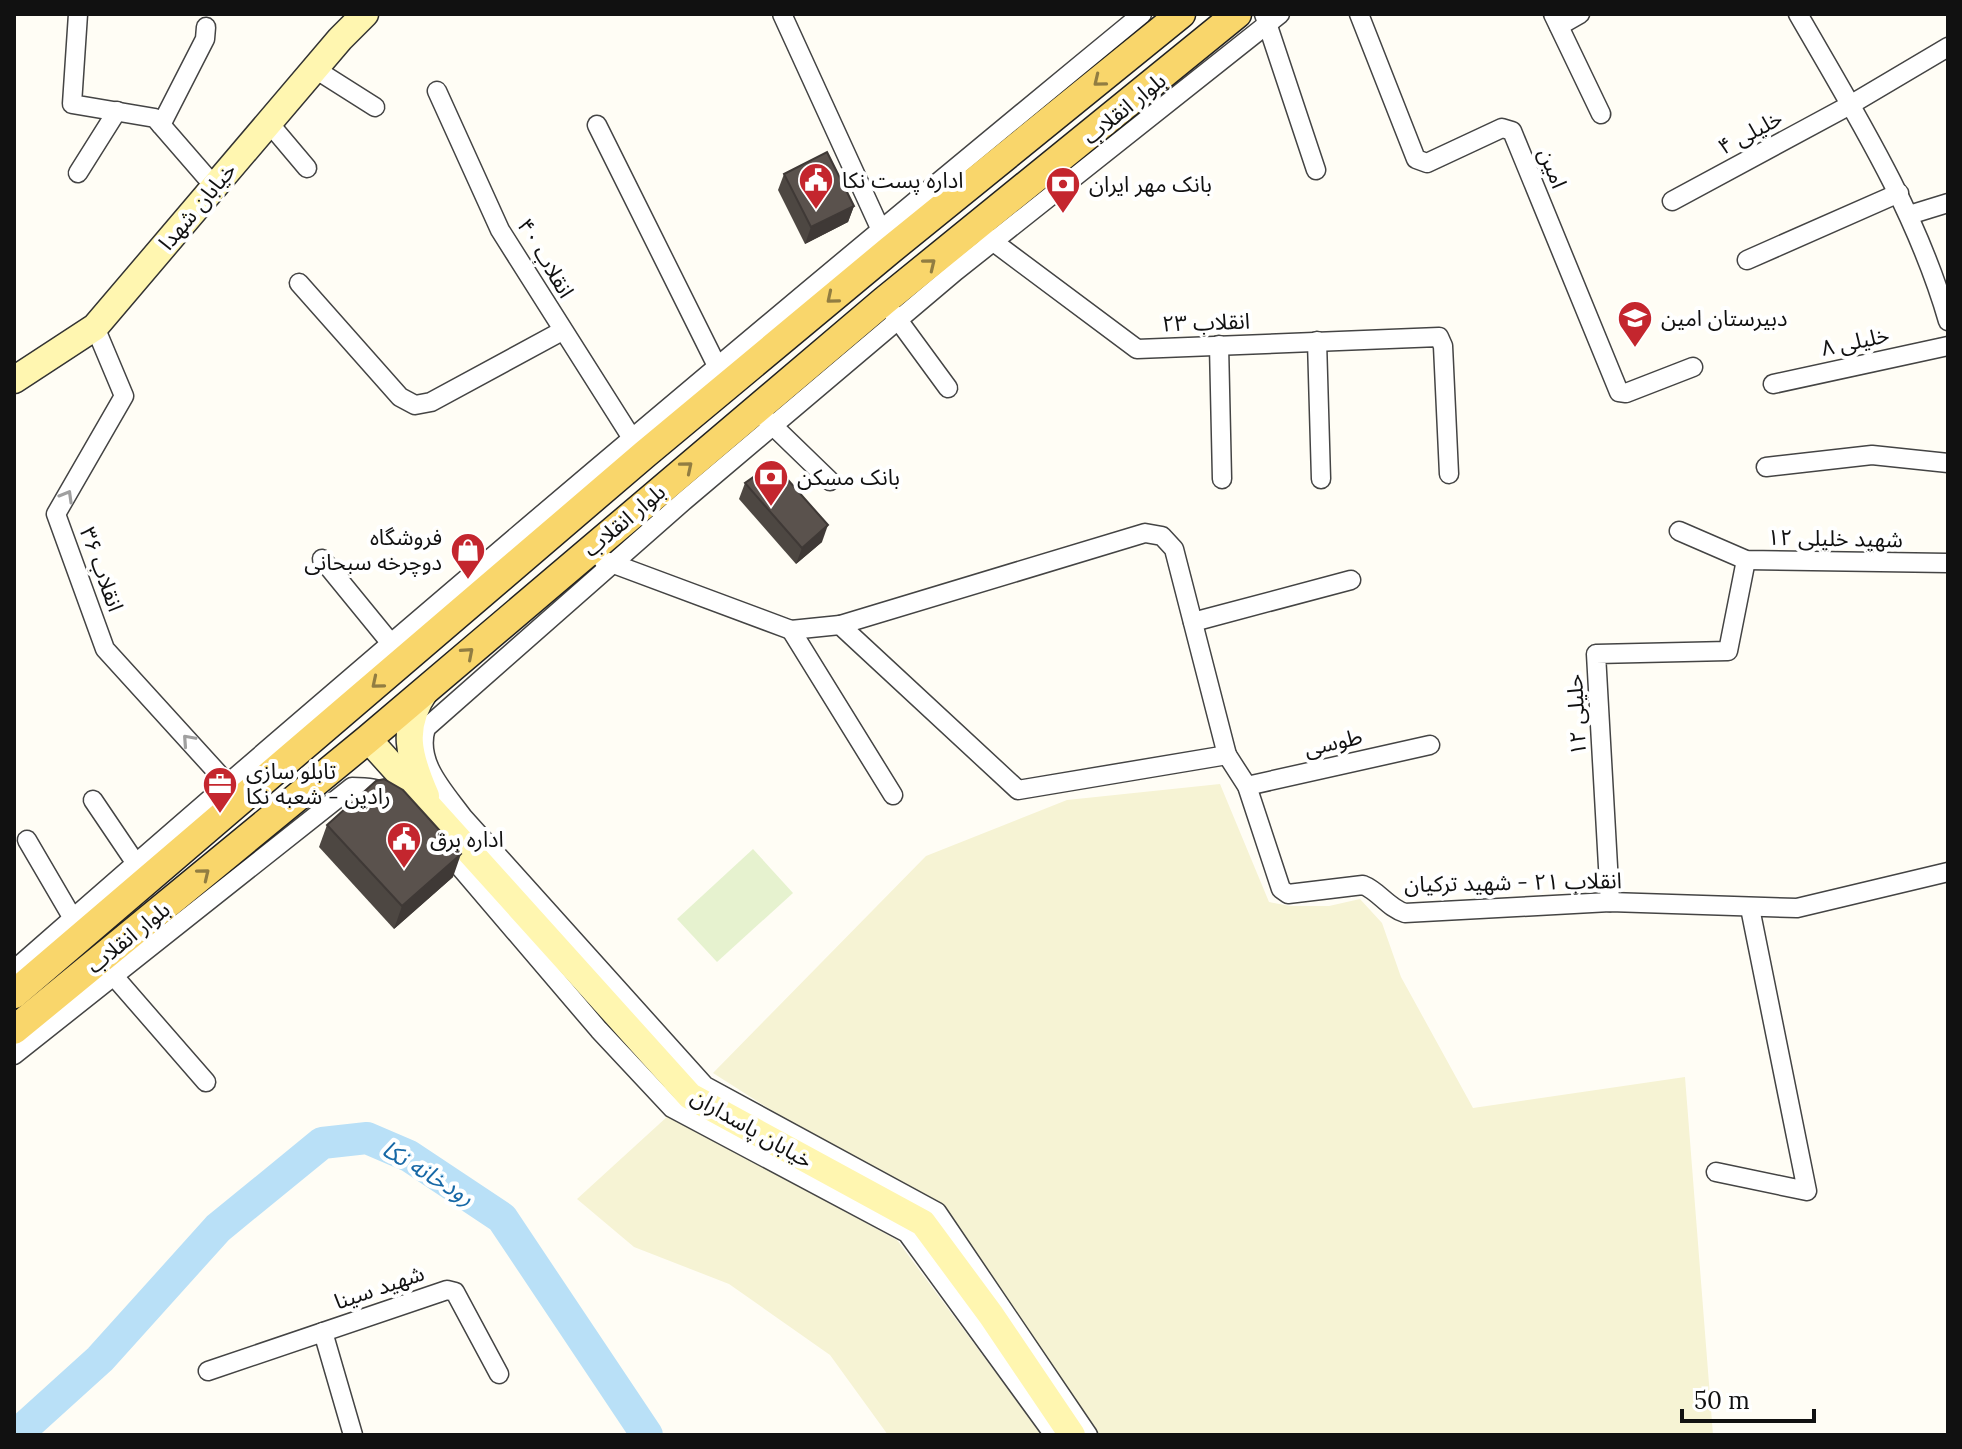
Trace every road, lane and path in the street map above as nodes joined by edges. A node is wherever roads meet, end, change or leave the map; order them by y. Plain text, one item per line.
1 (78, 14) edge
2 (365, 14) edge
3 (782, 14) edge
4 (1142, 14) edge
5 (1181, 14) edge
6 (1237, 14) edge
7 (1359, 14) edge
8 (1580, 14) edge
9 (1798, 14) edge
10 (1271, 17) edge
11 (1556, 20) edge
12 (206, 27) dead end
13 (1146, 43) junction
14 (1948, 47) edge
15 (1172, 68) junction
16 (315, 69) junction
17 (437, 91) dead end
18 (1850, 105) junction
19 (375, 107) dead end
20 (117, 111) junction
21 (1601, 114) dead end
22 (269, 123) junction
23 (161, 125) junction
24 (597, 125) dead end
25 (307, 168) dead end
26 (1316, 170) dead end
27 (78, 173) dead end
28 (214, 186) junction
29 (1899, 193) junction
30 (1672, 201) dead end
31 (1948, 203) edge
32 (1909, 215) junction
33 (984, 235) junction
34 (885, 240) junction
35 (1747, 260) dead end
36 (1942, 280) edge
37 (299, 283) dead end
38 (891, 310) junction
39 (1948, 321) edge
40 (95, 327) junction
41 (562, 331) junction
42 (1317, 341) junction
43 (1219, 345) junction
44 (1948, 346) edge
45 (1693, 367) dead end
46 (723, 376) junction
47 (14, 380) edge
48 (1773, 384) dead end
49 (948, 388) dead end
50 (764, 418) junction
51 (633, 440) junction
52 (1948, 463) edge
53 (1766, 467) dead end
54 (1449, 474) dead end
55 (1222, 479) dead end
56 (1321, 479) dead end
57 (830, 481) dead end
58 (1679, 531) dead end
59 (585, 553) junction
60 (322, 559) dead end
61 (1746, 560) junction
62 (1948, 563) edge
63 (612, 564) junction
64 (1351, 580) dead end
65 (1193, 622) junction
66 (840, 625) junction
67 (791, 630) junction
68 (398, 653) junction
69 (429, 687) junction
70 (344, 711) junction
71 (368, 739) junction
72 (1430, 745) dead end
73 (1227, 755) junction
74 (1247, 786) junction
75 (234, 791) junction
76 (893, 795) dead end
77 (93, 800) dead end
78 (432, 810) junction
79 (27, 840) dead end
80 (141, 871) junction
81 (1948, 872) edge
82 (1610, 902) junction
83 (1750, 908) junction
84 (77, 927) junction
85 (106, 968) junction
86 (14, 970) edge
87 (14, 994) edge
88 (14, 1030) edge
89 (14, 1055) edge
90 (206, 1082) dead end
91 (1716, 1172) dead end
92 (323, 1332) junction
93 (208, 1371) dead end
94 (499, 1374) dead end
95 (353, 1435) edge
96 (1054, 1435) edge
97 (1072, 1435) edge
98 (1088, 1435) edge

1 - 20 street
2 - 16 main road, خیابان شهدا
3 - 34 street
4 - 34 street
5 - 13 main road, بلوار انقلاب
6 - 15 main road, بلوار انقلاب
7 - 45 street, امین
8 - 11 street
9 - 18 street
10 - 26 street
10 - 33 street
11 - 21 street
12 - 23 street
13 - 15 main road
13 -> 34 main road, بلوار انقلاب
14 - 18 street, خلیلی ۴
15 - 33 main road, بلوار انقلاب
16 - 19 street
16 - 22 main road, خیابان شهدا
17 - 41 street, انقلاب ۴۰
18 - 29 street
18 - 30 street, خلیلی ۴
20 - 23 street
20 - 27 street
22 - 25 street
22 - 28 main road, خیابان شهدا
23 - 28 street
24 - 46 street
28 - 40 main road, خیابان شهدا
29 - 32 street
29 - 35 street
31 - 32 street
32 - 36 street
33 - 38 main road, بلوار انقلاب
33 - 43 street, انقلاب ۲۳
34 - 46 main road, بلوار انقلاب
36 - 39 street
37 - 41 street
38 - 49 street
38 - 50 main road, بلوار انقلاب
40 - 47 main road, خیابان شهدا
75 -> 40 street, انقلاب ۳۶
41 - 51 street, انقلاب ۴۰
42 - 43 street, انقلاب ۲۳
42 - 54 street, انقلاب ۲۳
42 - 56 street
43 - 55 street
44 - 48 street, خلیلی ۸
46 - 51 street
46 - 68 main road, بلوار انقلاب
50 - 57 street
59 -> 50 main road, بلوار انقلاب
50 - 63 street
51 - 68 street
52 - 53 street
58 - 61 street, شهید خلیلی ۱۲
59 - 63 street
69 -> 59 main road, بلوار انقلاب
60 - 68 street
61 - 62 street, شهید خلیلی ۱۲
61 - 82 street, حلیلی ۱۲
63 - 67 street
63 - 98 street
64 - 65 street
65 - 66 street, انقلاب ۲۱ - شهید ترکیان
65 - 73 street, انقلاب ۲۱ - شهید ترکیان
66 - 67 street
66 - 73 street
67 - 76 street
68 -> 70 main road, بلوار انقلاب
68 - 75 street
69 - 71 main road, بلوار انقلاب
69 - 78 main road
70 - 71 main road
70 - 75 main road, بلوار انقلاب
71 - 78 main road, خیابان پاسداران
85 -> 71 main road, بلوار انقلاب
72 - 74 street, طوسی
73 - 74 street, انقلاب ۲۱ - شهید ترکیان
74 - 82 street, انقلاب ۲۱ - شهید ترکیان
75 - 80 main road, بلوار انقلاب
77 - 80 street
78 - 97 main road, خیابان پاسداران
79 - 84 street
80 - 84 main road, بلوار انقلاب
81 - 83 street, انقلاب ۲۱ - شهید ترکیان
82 - 83 street, انقلاب ۲۱ - شهید ترکیان
83 - 91 street
84 - 86 street
84 - 87 main road, بلوار انقلاب
85 - 88 main road, بلوار انقلاب
85 - 89 street
85 - 90 street
85 - 96 street
92 - 93 street, شهید سینا
92 - 94 street, شهید سینا
92 - 95 street, شهید سینا

